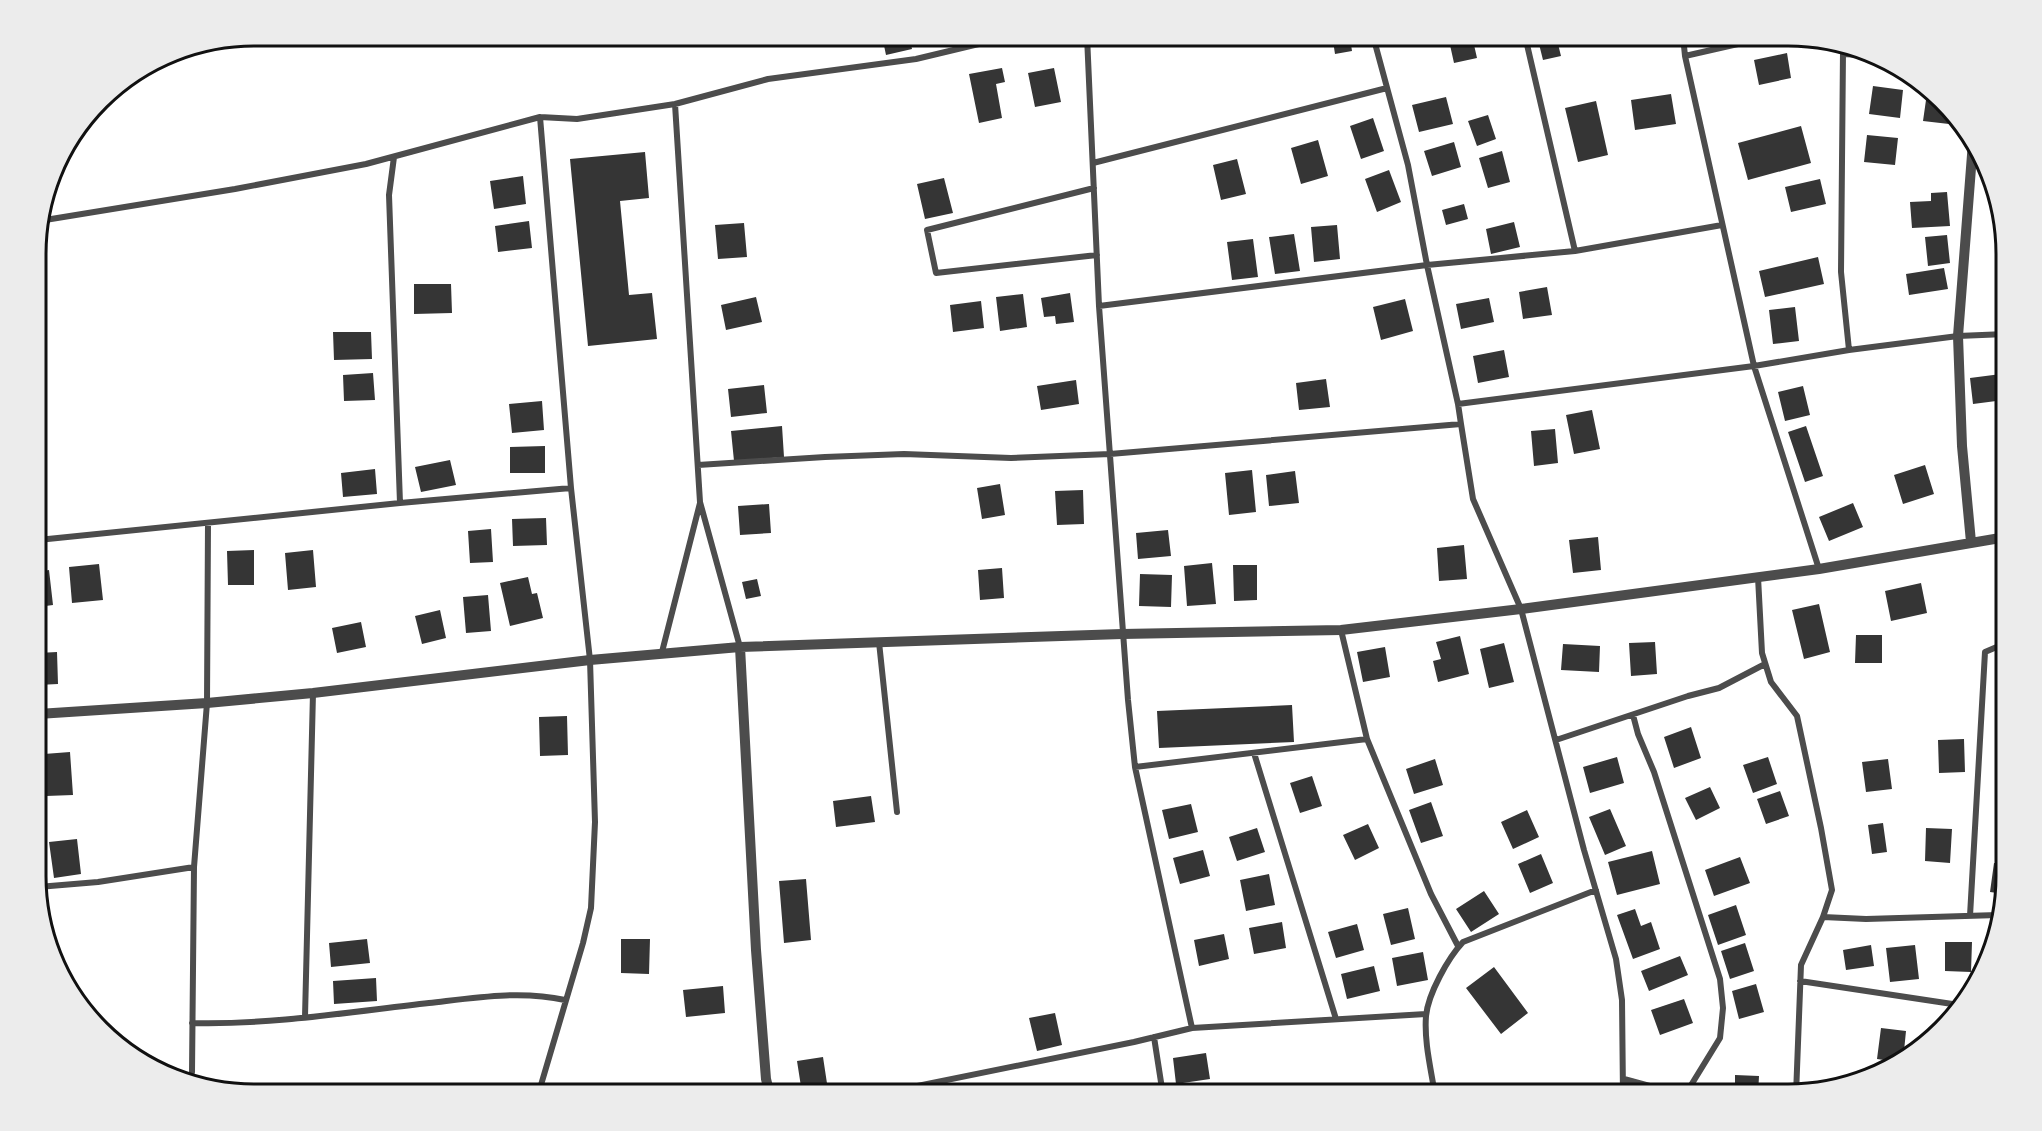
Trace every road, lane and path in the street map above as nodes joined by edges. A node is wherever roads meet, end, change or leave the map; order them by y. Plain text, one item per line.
1 (1087, 46) edge
2 (1376, 46) edge
3 (1527, 46) edge
4 (1684, 46) edge
5 (1729, 46) edge
6 (968, 47) edge
7 (1843, 54) edge
8 (1685, 56) junction
9 (1387, 88) junction
10 (675, 104) junction
11 (540, 117) junction
12 (394, 157) junction
13 (1971, 157) edge
14 (1093, 163) junction
15 (1094, 188) junction
16 (49, 219) edge
17 (1722, 225) junction
18 (1575, 251) junction
19 (1097, 255) junction
20 (1426, 265) junction
21 (1099, 306) junction
22 (1995, 334) edge
23 (1958, 336) junction
24 (1849, 350) junction
25 (1754, 366) junction
26 (1458, 404) junction
27 (1461, 424) junction
28 (1110, 454) junction
29 (698, 465) junction
30 (571, 488) junction
31 (700, 502) junction
32 (400, 503) junction
33 (208, 522) junction
34 (46, 539) edge
35 (1995, 539) edge
36 (1971, 542) junction
37 (1819, 569) junction
38 (1758, 577) junction
39 (1521, 609) junction
40 (1341, 630) junction
41 (1122, 634) junction
42 (879, 642) junction
43 (740, 647) junction
44 (1995, 648) edge
45 (662, 652) junction
46 (590, 660) junction
47 (1766, 664) junction
48 (313, 693) junction
49 (207, 703) junction
50 (46, 713) edge
51 (1634, 715) junction
52 (1367, 739) junction
53 (1556, 740) junction
54 (1254, 753) junction
55 (1135, 767) junction
56 (897, 812) dead end
57 (194, 867) junction
58 (47, 886) edge
59 (1596, 890) junction
60 (1992, 915) edge
61 (1970, 916) junction
62 (1823, 917) junction
63 (1458, 946) junction
64 (1800, 981) junction
65 (565, 1000) junction
66 (1952, 1004) edge
67 (1426, 1014) junction
68 (305, 1017) junction
69 (1335, 1019) junction
70 (192, 1023) junction
71 (1192, 1028) junction
72 (1154, 1037) junction
73 (192, 1072) dead end
74 (1624, 1079) junction
75 (541, 1084) edge
76 (767, 1084) edge
77 (926, 1084) edge
78 (1161, 1084) edge
79 (1433, 1084) edge
80 (1624, 1084) edge
81 (1643, 1084) edge
82 (1692, 1084) edge
83 (1796, 1084) edge

1 - 14 street
2 - 9 street
3 - 18 street
4 - 8 street
5 - 8 street
6 - 10 street
7 - 24 street
8 - 17 street
9 - 14 street
9 - 20 street
10 - 11 street
10 - 29 street
11 - 12 street
11 - 30 street
12 - 16 street
12 - 32 street
13 - 23 street
14 - 15 street
15 - 19 street
15 - 19 street
17 - 18 street
17 - 25 street
18 - 20 street
19 - 21 street
20 - 21 street
20 - 26 street
21 - 28 street
22 - 23 street
23 - 24 street
23 - 36 street
24 - 25 street
25 - 26 street
25 - 37 street
26 - 27 street
27 - 28 street
27 - 39 street
28 - 29 street
28 - 41 street
29 - 31 street
30 - 32 street
30 - 46 street
31 - 43 street
31 - 45 street
32 - 33 street
33 - 34 street
33 - 49 street
35 - 36 street
36 - 37 street
37 - 38 street
38 - 39 street
38 - 47 street
39 - 40 street
39 - 53 street
40 - 41 street
40 - 52 street
41 - 42 street
41 - 55 street
42 - 43 street
42 - 56 street
43 - 45 street
43 - 76 street
44 - 61 street
45 - 46 street
46 - 48 street
46 - 65 street
47 - 51 street
47 - 62 street
48 - 49 street
48 - 68 street
49 - 50 street
49 - 57 street
51 - 53 street
51 - 82 street
52 - 54 street
52 - 63 street
53 - 59 street
54 - 55 street
54 - 69 street
55 - 71 street
57 - 58 street
57 - 70 street
59 - 63 street
59 - 74 street
60 - 61 street
61 - 62 street
62 - 64 street
63 - 67 street
64 - 66 street
64 - 83 street
65 - 68 street
65 - 75 street
67 - 69 street
67 - 79 street
68 - 70 street
69 - 71 street
70 - 73 street
71 - 72 street
72 - 77 street
72 - 78 street
74 - 80 street
74 - 81 street

